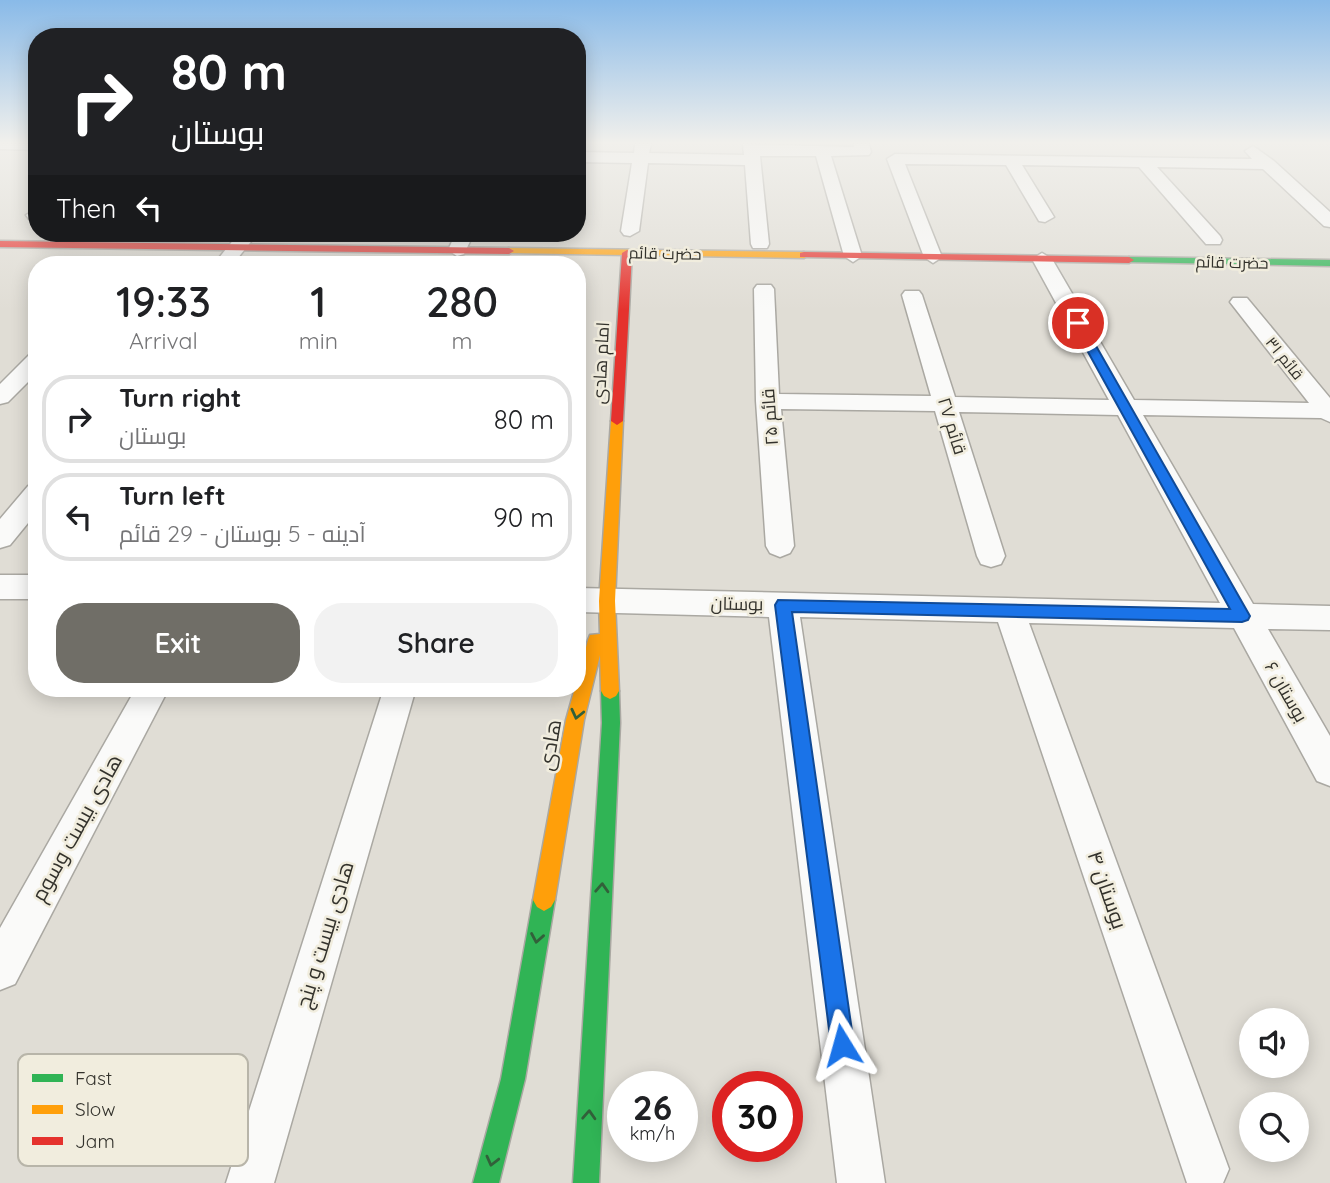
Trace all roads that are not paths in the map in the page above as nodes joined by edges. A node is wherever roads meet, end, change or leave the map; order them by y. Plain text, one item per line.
1 (635, 199) edge
2 (756, 199) edge
3 (836, 199) edge
4 (911, 199) edge
5 (1035, 199) edge
6 (1176, 199) edge
7 (1306, 199) edge
8 (1045, 216) dead end
9 (1330, 222) edge
10 (631, 231) dead end
11 (1213, 240) dead end
12 (122, 242) edge
13 (241, 242) edge
14 (461, 242) edge
15 (760, 243) dead end
16 (0, 244) edge
17 (627, 253) junction
18 (230, 256) edge
19 (853, 256) junction
20 (933, 257) junction
21 (1042, 259) junction
22 (1330, 263) edge
23 (764, 289) dead end
24 (912, 295) dead end
25 (1240, 302) dead end
26 (28, 370) edge
27 (13, 387) edge
28 (768, 401) junction
29 (945, 405) junction
30 (1126, 408) junction
31 (1329, 413) edge
32 (28, 504) edge
33 (0, 538) edge
34 (780, 546) dead end
35 (990, 556) dead end
36 (0, 587) edge
37 (28, 587) edge
38 (592, 600) edge
39 (783, 605) junction
40 (1009, 610) junction
41 (1242, 616) junction
42 (1330, 618) edge
43 (586, 642) edge
44 (148, 697) edge
45 (397, 697) edge
46 (578, 697) edge
47 (1330, 769) edge
48 (0, 969) edge
49 (1205, 1169) dead end
50 (250, 1183) edge
51 (486, 1183) edge
52 (586, 1183) edge
53 (861, 1183) edge

1 - 10 street
2 - 15 street
3 - 19 street
4 - 20 street
5 - 8 street
6 - 11 street
7 - 9 street
12 - 16 street, حضرت قائم
13 - 18 street
14 - 17 street, حضرت قائم
17 - 19 street, حضرت قائم
17 - 38 street, امام هادی
19 - 20 street, حضرت قائم
20 - 21 street, حضرت قائم
21 - 22 street, حضرت قائم
21 - 30 street, بوستان ۶
23 - 28 street, قائم ۲۵
24 - 29 street, قائم ۲۷
25 - 31 street, قائم ۳۱
26 - 27 street
28 - 29 street
28 - 34 street, قائم ۲۵
29 - 30 street
29 - 35 street, قائم ۲۷
30 - 31 street
30 - 41 street, بوستان ۶
32 - 33 street
36 - 37 street
38 - 39 street, بوستان
38 -> 43 street, هادی
52 -> 38 street
39 - 40 street, بوستان
39 - 53 street
40 - 41 street, بوستان
40 - 49 street, بوستان ۴
41 - 42 street, بوستان
41 - 47 street, بوستان ۶
44 - 48 street, هادی بیست وسوم
45 - 50 street, هادی بیست و پنج
46 -> 51 street, هادی

